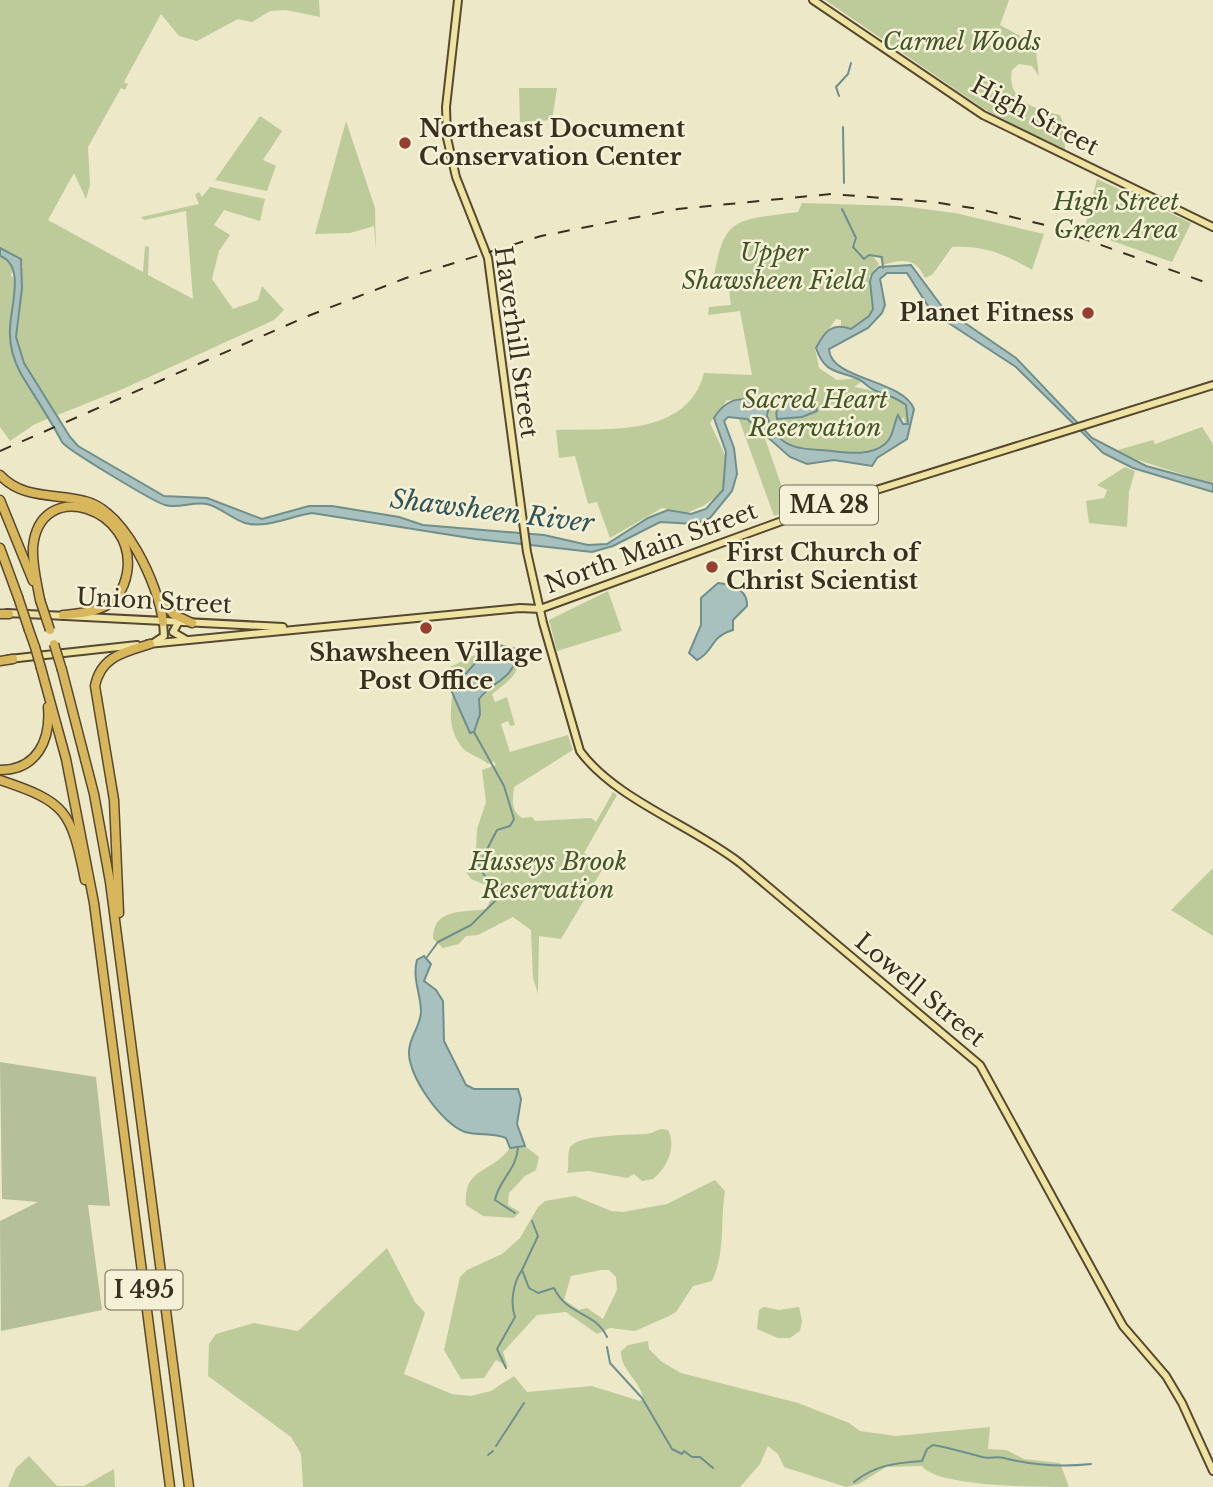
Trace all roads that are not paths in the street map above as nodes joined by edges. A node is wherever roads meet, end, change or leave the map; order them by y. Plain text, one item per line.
1 (458, 0) edge
2 (813, 0) edge
3 (1213, 227) edge
4 (1211, 387) edge
5 (0, 475) edge
6 (0, 500) edge
7 (0, 548) edge
8 (158, 597) junction
9 (40, 600) junction
10 (540, 609) junction
11 (3, 614) edge
12 (63, 615) junction
13 (163, 622) junction
14 (178, 623) junction
15 (192, 623) junction
16 (306, 628) junction
17 (188, 641) junction
18 (150, 644) junction
19 (13, 659) joint
20 (0, 660) edge
21 (46, 686) junction
22 (0, 769) edge
23 (0, 780) edge
24 (94, 903) junction
25 (117, 933) junction
26 (1213, 1471) edge
27 (170, 1487) edge
28 (189, 1487) edge

1 - 10 main road, Haverhill Street
2 - 3 main road, High Street
4 - 10 main road, North Main Street / MA 28
5 - 8 highway
6 - 9 highway, I 495
7 - 21 highway, I 495, bridge
8 - 13 highway
8 - 15 highway
9 - 12 highway
9 - 25 highway, I 495, bridge
10 - 16 main road, North Main Street / MA 28
10 - 26 main road, Lowell Street
11 - 12 main road, Union Street / MA 28
12 - 13 main road, Union Street / MA 28
13 - 14 main road, Union Street / MA 28
13 - 18 main road
14 - 15 main road, Union Street / MA 28
14 - 17 main road
15 - 16 main road, Union Street / MA 28
16 - 17 main road, North Main Street / MA 28
17 - 18 main road, North Main Street / MA 28
18 - 19 main road, North Main Street / MA 28
18 - 25 highway
19 - 20 highway
21 - 22 highway
21 - 24 highway, I 495
23 - 24 highway
24 - 27 highway, I 495
25 - 28 highway, I 495

